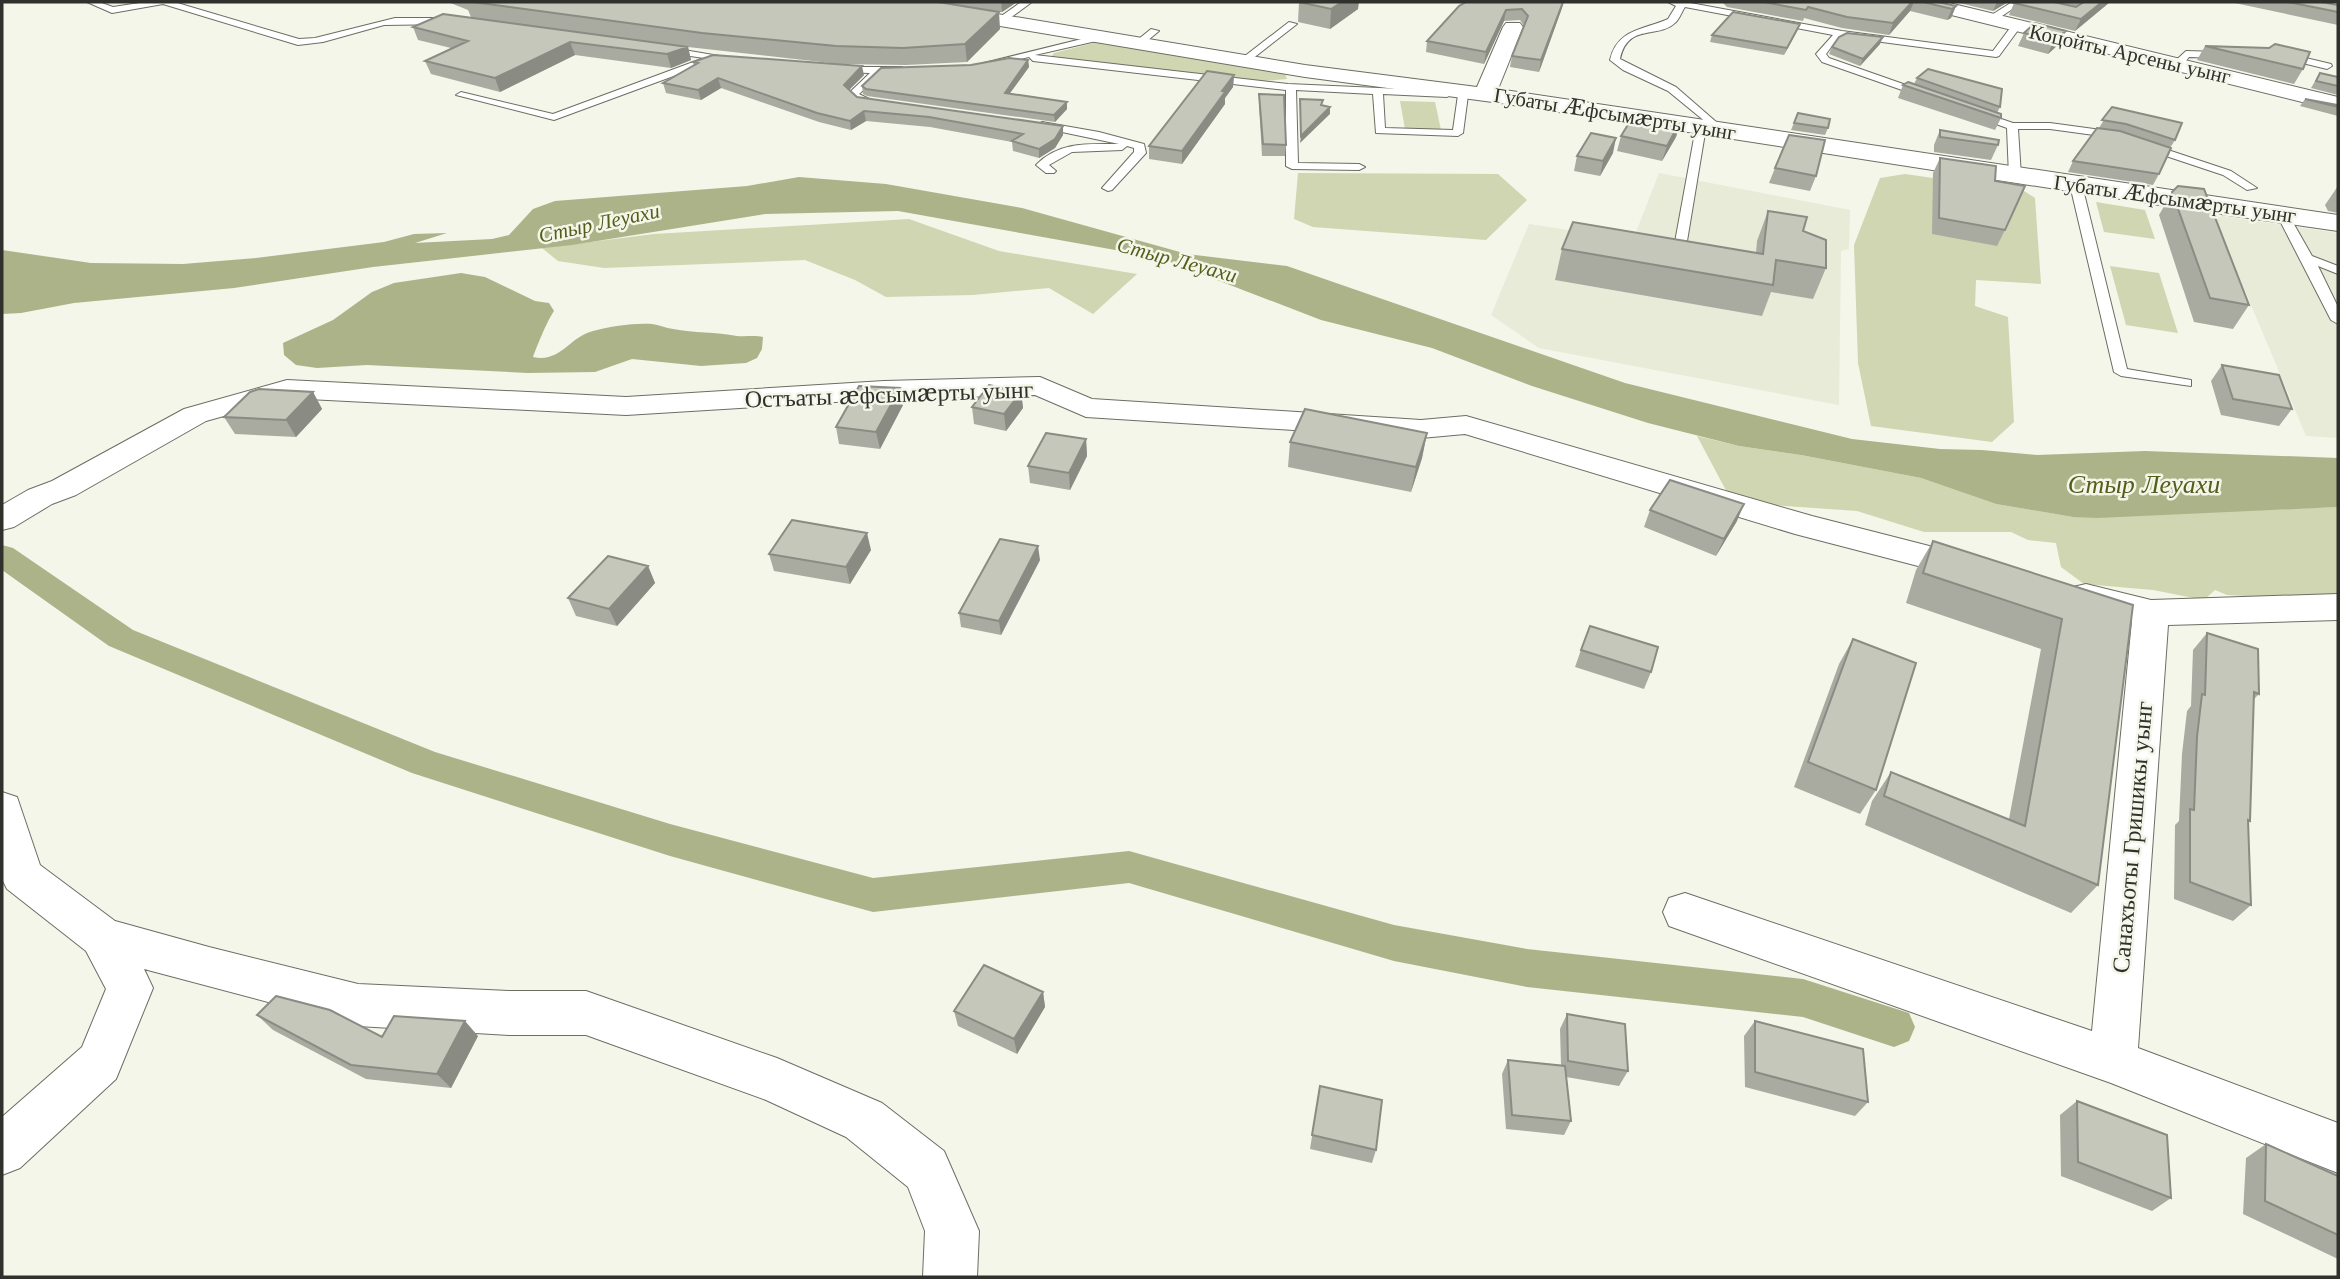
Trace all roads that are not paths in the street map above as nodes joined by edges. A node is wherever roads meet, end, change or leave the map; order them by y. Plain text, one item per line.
1 (92, 2) edge
2 (163, 2) edge
3 (892, 2) edge
4 (1027, 2) edge
5 (1922, 2) edge
6 (2018, 2) edge
7 (1677, 3) edge
8 (1003, 19) junction
9 (1990, 20) junction
10 (467, 22) edge
11 (1292, 24) dead end
12 (2016, 26) junction
13 (1513, 27) dead end
14 (1154, 31) dead end
15 (1842, 34) junction
16 (1102, 37) junction
17 (1138, 44) junction
18 (660, 49) edge
19 (2236, 55) edge
20 (2277, 55) edge
21 (716, 56) junction
22 (1020, 56) junction
23 (740, 60) edge
24 (1244, 61) junction
25 (2177, 65) junction
26 (974, 66) edge
27 (2327, 66) dead end
28 (831, 69) edge
29 (919, 69) edge
30 (878, 71) junction
31 (1291, 87) junction
32 (1378, 91) junction
33 (461, 95) dead end
34 (1483, 95) junction
35 (1937, 99) edge
36 (877, 104) edge
37 (2338, 104) edge
38 (1962, 108) edge
39 (1028, 124) edge
40 (2012, 126) junction
41 (1709, 128) junction
42 (1140, 146) junction
43 (1359, 167) dead end
44 (1050, 171) dead end
45 (2015, 176) junction
46 (2076, 185) junction
47 (1108, 188) dead end
48 (2251, 188) dead end
49 (2283, 215) junction
50 (2338, 223) edge
51 (1679, 253) edge
52 (2307, 258) junction
53 (2338, 270) edge
54 (2338, 320) edge
55 (2186, 383) dead end
56 (13, 514) edge
57 (2005, 576) edge
58 (2058, 589) edge
59 (2338, 607) edge
60 (2151, 612) junction
61 (2, 809) edge
62 (1685, 912) dead end
63 (102, 937) junction
64 (2113, 1061) junction
65 (2338, 1148) edge
66 (2, 1150) edge
67 (950, 1277) edge

1 - 2 lane
2 - 10 lane
3 - 8 street, Губаты Æфсымæрты уынг
4 - 8 lane
5 - 9 street, Коцойты Арсены уынг
6 - 9 lane
7 - 15 lane
7 - 41 lane
8 - 16 street, Губаты Æфсымæрты уынг
9 - 12 street, Коцойты Арсены уынг
11 - 24 lane
12 - 15 lane
12 - 25 street, Коцойты Арсены уынг
13 - 34 street
14 - 17 lane
15 - 35 lane
16 - 17 street, Губаты Æфсымæрты уынг
16 - 22 lane
17 - 24 street, Губаты Æфсымæрты уынг
18 - 21 lane
19 - 25 lane
20 - 27 lane
21 - 23 lane
21 - 33 lane
22 - 26 lane
22 - 31 lane
24 - 34 street, Губаты Æфсымæрты уынг
25 - 37 street, Коцойты Арсены уынг
28 - 30 lane
29 - 30 lane
30 - 36 lane
31 - 32 lane
31 - 43 lane
32 - 34 lane
32 - 34 lane
34 - 41 street, Губаты Æфсымæрты уынг
38 - 40 lane
39 - 42 lane
40 - 45 lane
40 - 48 lane
41 - 45 street, Губаты Æфсымæрты уынг
41 - 51 lane
42 - 44 lane
42 - 47 lane
45 - 46 street, Губаты Æфсымæрты уынг
46 - 49 street, Губаты Æфсымæрты уынг
46 - 55 lane
49 - 50 street, Губаты Æфсымæрты уынг
49 - 52 lane
52 - 53 lane
52 - 54 lane
56 - 57 street, Остъаты æфсымæрты уынг
58 - 60 street
59 - 60 street
60 - 64 street, Санахъоты Гришикы уынг
61 - 63 street
62 - 64 street
63 - 66 street
63 - 67 street
64 - 65 street

